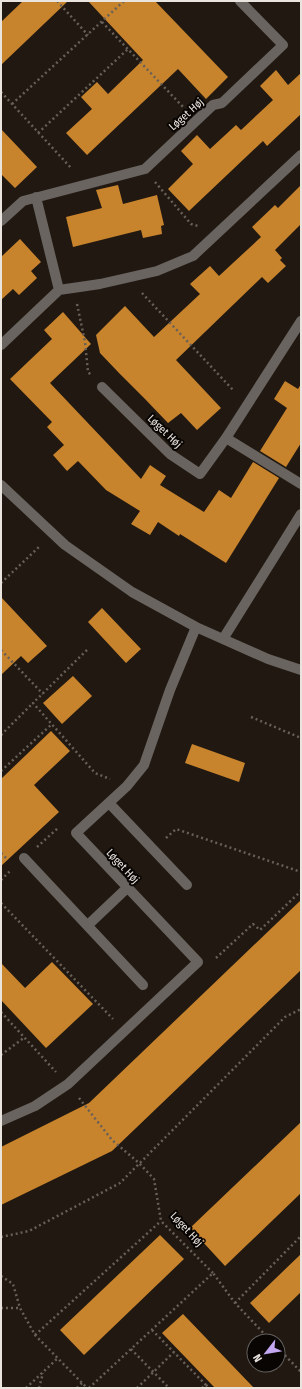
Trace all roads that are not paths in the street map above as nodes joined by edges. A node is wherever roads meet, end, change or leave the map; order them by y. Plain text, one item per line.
1 (240, 1) edge
2 (301, 155) edge
3 (36, 197) junction
4 (1, 221) edge
5 (59, 290) junction
6 (301, 320) edge
7 (1, 345) edge
8 (102, 387) road end
9 (226, 438) junction
10 (301, 484) edge
11 (1, 485) edge
12 (301, 514) edge
13 (196, 627) junction
14 (223, 639) junction
15 (301, 670) edge
16 (109, 803) junction
17 (24, 858) dead end
18 (187, 885) dead end
19 (127, 888) junction
20 (88, 925) junction
21 (142, 985) dead end
22 (1, 1122) edge

1 - 3 street, Løget Høj
2 - 5 street
3 - 4 street, Løget Høj
3 - 5 street
5 - 7 street
6 - 9 street, Løget Høj
8 - 9 street, Løget Høj
9 - 10 street
11 - 13 street
12 - 14 street
13 - 14 street
13 - 16 street, Løget Høj
14 - 15 street
16 - 18 street
16 - 19 street, Løget Høj
17 - 20 street
19 - 20 street
19 - 22 street, Løget Høj
20 - 21 street

